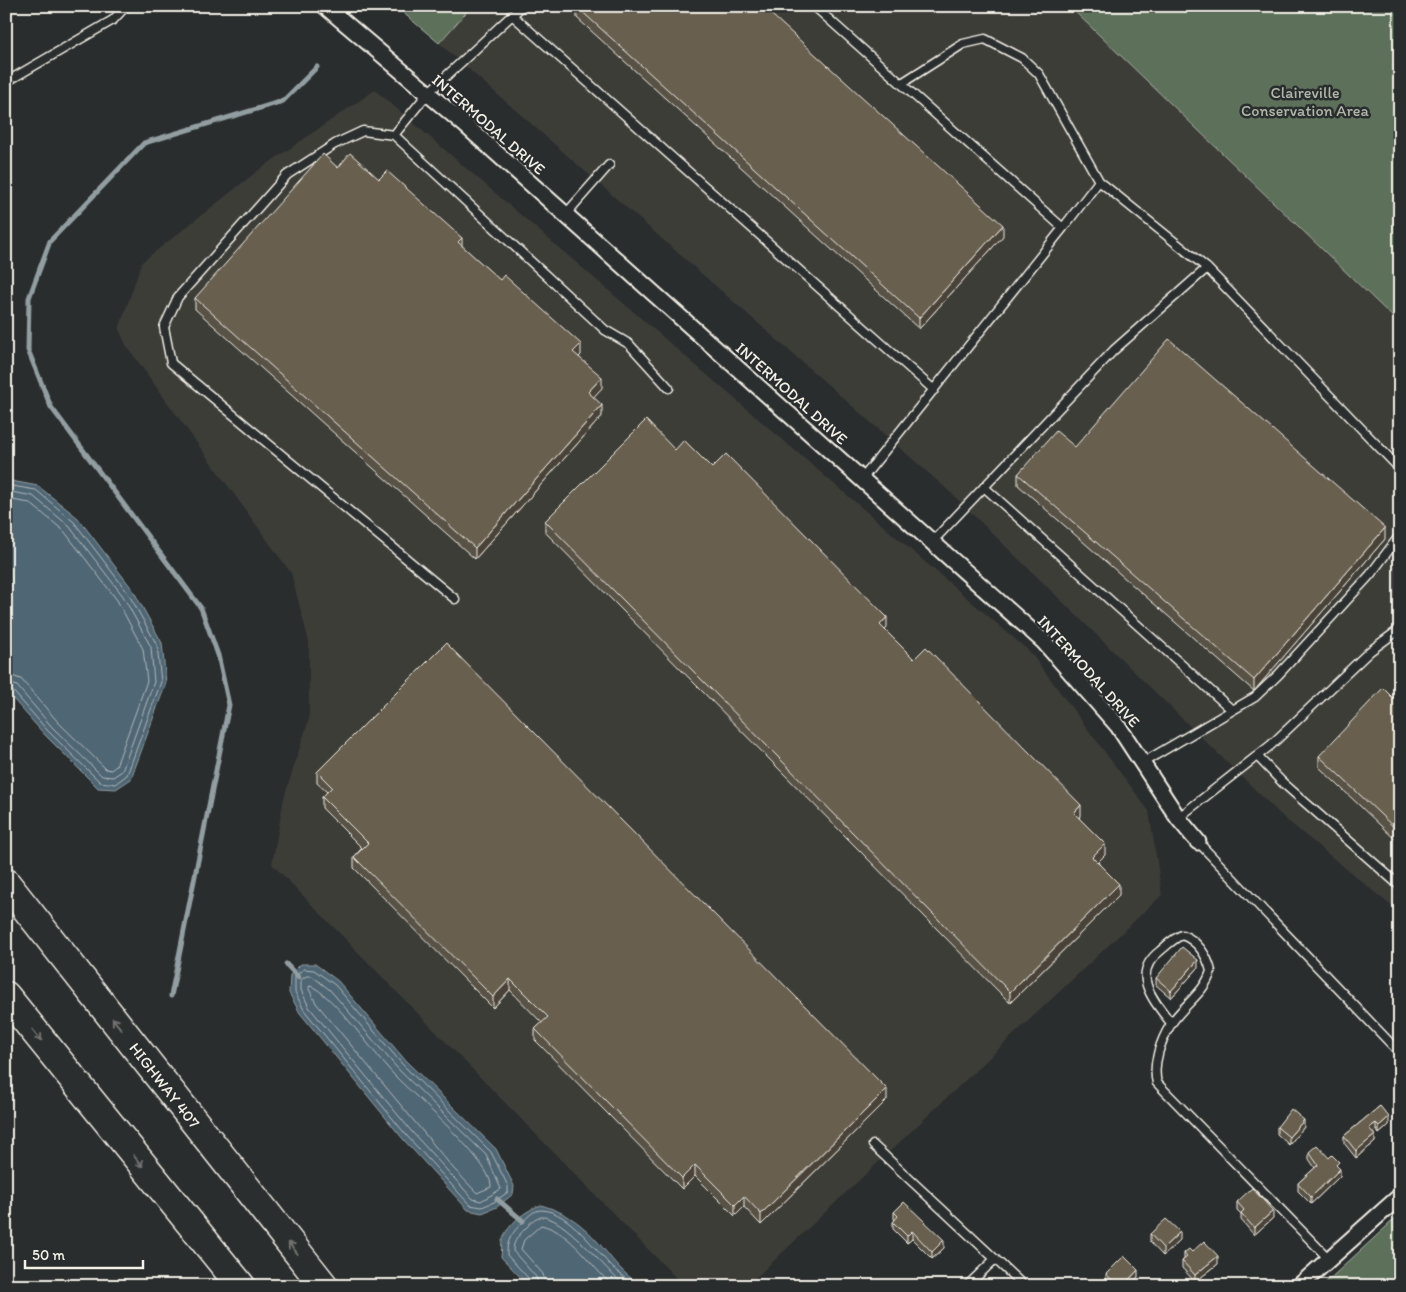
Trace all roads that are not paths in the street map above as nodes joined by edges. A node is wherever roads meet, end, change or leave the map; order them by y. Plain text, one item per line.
1 (126, 6) edge
2 (325, 6) edge
3 (522, 6) edge
4 (814, 6) edge
5 (512, 16) junction
6 (6, 82) edge
7 (902, 83) junction
8 (428, 94) junction
9 (394, 135) junction
10 (609, 165) dead end
11 (1099, 181) junction
12 (565, 215) junction
13 (1063, 228) junction
14 (1207, 268) junction
15 (669, 388) dead end
16 (934, 390) junction
17 (1400, 470) edge
18 (862, 479) junction
19 (984, 487) junction
20 (1400, 535) edge
21 (932, 542) junction
22 (455, 599) dead end
23 (1400, 628) edge
24 (1232, 710) junction
25 (1257, 756) junction
26 (1142, 763) junction
27 (1178, 818) junction
28 (1198, 842) joint
29 (6, 883) edge
30 (1400, 886) edge
31 (6, 996) edge
32 (1171, 1023) junction
33 (1395, 1048) dead end
34 (873, 1145) dead end
35 (1400, 1196) edge
36 (995, 1259) junction
37 (1329, 1259) junction
38 (241, 1286) edge
39 (324, 1286) edge
40 (967, 1286) edge
41 (1024, 1286) edge
42 (1298, 1286) edge

1 - 6 lane
2 - 8 street, INTERMODAL DRIVE
3 - 5 lane
4 - 7 lane
5 - 8 lane
5 - 16 lane
7 - 11 lane
7 - 13 lane
8 - 9 lane
8 - 12 street, INTERMODAL DRIVE
9 - 15 lane
9 - 22 lane
10 - 12 lane
11 - 13 lane
11 - 14 lane
12 - 18 street, INTERMODAL DRIVE
13 - 16 lane
14 - 17 lane
14 - 19 lane
16 - 18 lane
18 - 21 street, INTERMODAL DRIVE
19 - 21 lane
19 - 24 lane
20 - 24 lane
21 - 26 street, INTERMODAL DRIVE
23 - 25 lane
24 - 26 lane
25 - 27 lane
25 - 30 lane
26 - 27 street, INTERMODAL DRIVE
27 - 28 street, INTERMODAL DRIVE
28 - 33 lane
39 -> 29 highway, HIGHWAY 407
31 -> 38 highway
32 - 32 lane
32 - 37 lane
34 - 36 lane
35 - 37 street
36 - 40 lane
36 - 41 lane
37 - 42 street

